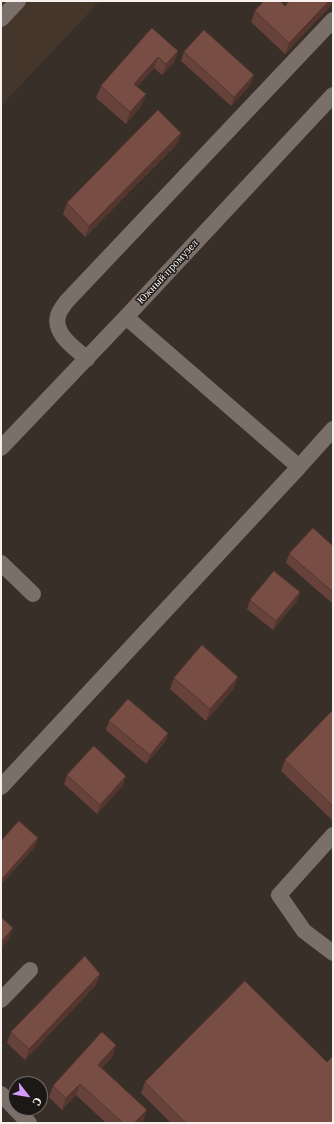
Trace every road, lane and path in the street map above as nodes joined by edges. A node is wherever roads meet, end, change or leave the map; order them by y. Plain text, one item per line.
1 (18, 1) edge
2 (1, 19) edge
3 (333, 20) edge
4 (333, 95) edge
5 (126, 317) junction
6 (87, 358) junction
7 (333, 429) edge
8 (1, 448) edge
9 (299, 467) junction
10 (1, 563) edge
11 (33, 594) dead end
12 (1, 787) edge
13 (333, 835) edge
14 (333, 952) edge
15 (30, 970) dead end
16 (1, 1000) edge
17 (1, 1094) edge
18 (23, 1121) edge

1 - 2 street
3 - 6 street
4 - 5 street, Южный промузел
5 - 6 street, Южный промузел
5 - 9 street
6 - 8 street, Южный промузел
7 - 9 street
9 - 12 street
10 - 11 street
13 - 14 street
15 - 16 street
17 - 18 street

